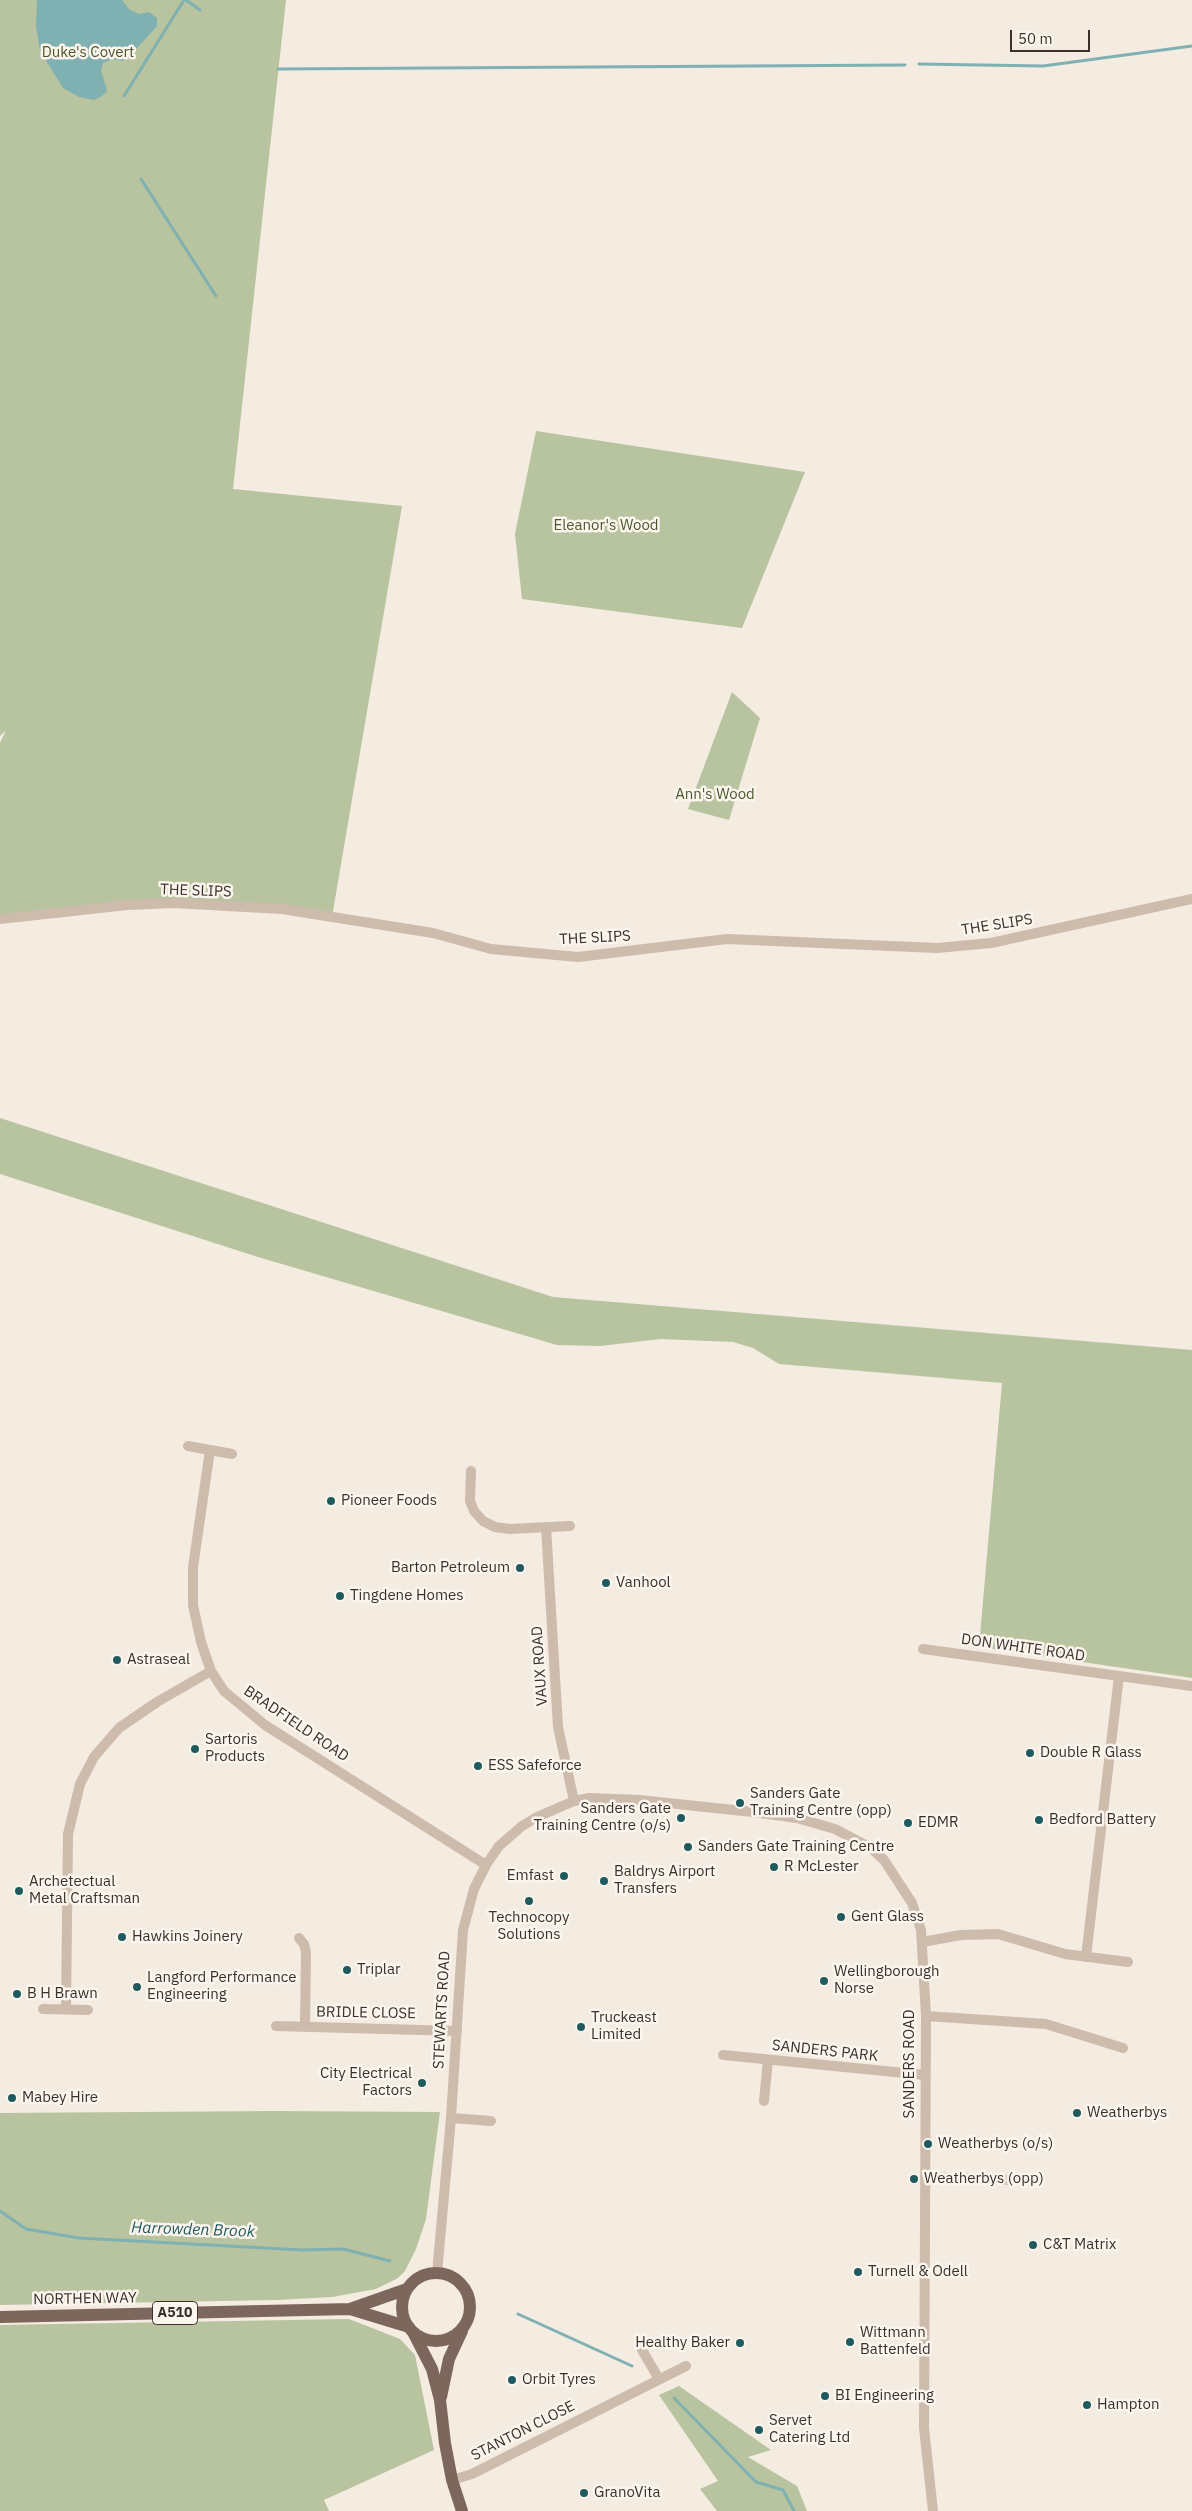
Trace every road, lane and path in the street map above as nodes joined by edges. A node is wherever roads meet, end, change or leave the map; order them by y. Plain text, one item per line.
1 (1192, 899) edge
2 (0, 919) edge
3 (188, 1446) dead end
4 (210, 1450) junction
5 (232, 1454) dead end
6 (471, 1471) dead end
7 (570, 1526) dead end
8 (546, 1527) junction
9 (923, 1649) dead end
10 (212, 1671) junction
11 (1118, 1676) junction
12 (1192, 1686) edge
13 (574, 1801) junction
14 (486, 1865) junction
15 (299, 1938) dead end
16 (922, 1942) junction
17 (1086, 1957) junction
18 (1128, 1962) dead end
19 (43, 2009) dead end
20 (66, 2009) junction
21 (88, 2010) dead end
22 (926, 2016) junction
23 (276, 2026) dead end
24 (305, 2026) junction
25 (457, 2031) junction
26 (1123, 2048) dead end
27 (723, 2055) dead end
28 (768, 2060) junction
29 (925, 2075) junction
30 (764, 2101) dead end
31 (451, 2118) junction
32 (491, 2121) dead end
33 (925, 2177) junction
34 (1012, 2180) dead end
35 (437, 2273) junction
36 (407, 2289) junction
37 (350, 2309) junction
38 (0, 2317) edge
39 (411, 2330) junction
40 (462, 2330) junction
41 (642, 2350) dead end
42 (686, 2366) dead end
43 (659, 2379) junction
44 (440, 2400) junction
45 (452, 2480) junction
46 (462, 2511) edge
47 (933, 2511) edge

1 - 2 street, THE SLIPS
3 - 4 street
4 - 5 street
4 - 10 street, BRADFIELD ROAD
6 - 8 street
7 - 8 street
8 - 13 street, VAUX ROAD
9 - 11 street, DON WHITE ROAD
10 - 14 street, BRADFIELD ROAD
10 - 20 street
11 - 12 street, DON WHITE ROAD
11 - 17 street
13 - 14 street, STEWARTS ROAD
13 - 16 street, SANDERS ROAD
14 - 25 street, STEWARTS ROAD
15 - 24 street, BRIDLE CLOSE
16 - 17 street
16 - 22 street, SANDERS ROAD
17 - 18 street
19 - 20 street
20 - 21 street
22 - 26 street
22 - 29 street, SANDERS ROAD
23 - 24 street, BRIDLE CLOSE
24 - 25 street, BRIDLE CLOSE
25 - 31 street, STEWARTS ROAD
27 - 28 street, SANDERS PARK
28 - 29 street, SANDERS PARK
28 - 30 street
29 - 33 street, SANDERS ROAD
31 - 32 street
31 - 35 street, STEWARTS ROAD
33 - 34 street
33 - 47 street, SANDERS ROAD
35 - 36 main road
35 - 40 main road
36 - 37 main road, NORTHEN WAY / A510
36 - 39 main road
37 - 38 main road, NORTHEN WAY / A510
37 - 39 main road, NORTHEN WAY / A510
39 - 40 main road
39 - 44 main road
40 - 44 main road
41 - 43 street
42 - 43 street, STANTON CLOSE
43 - 45 street, STANTON CLOSE
44 - 45 main road
45 - 46 main road

